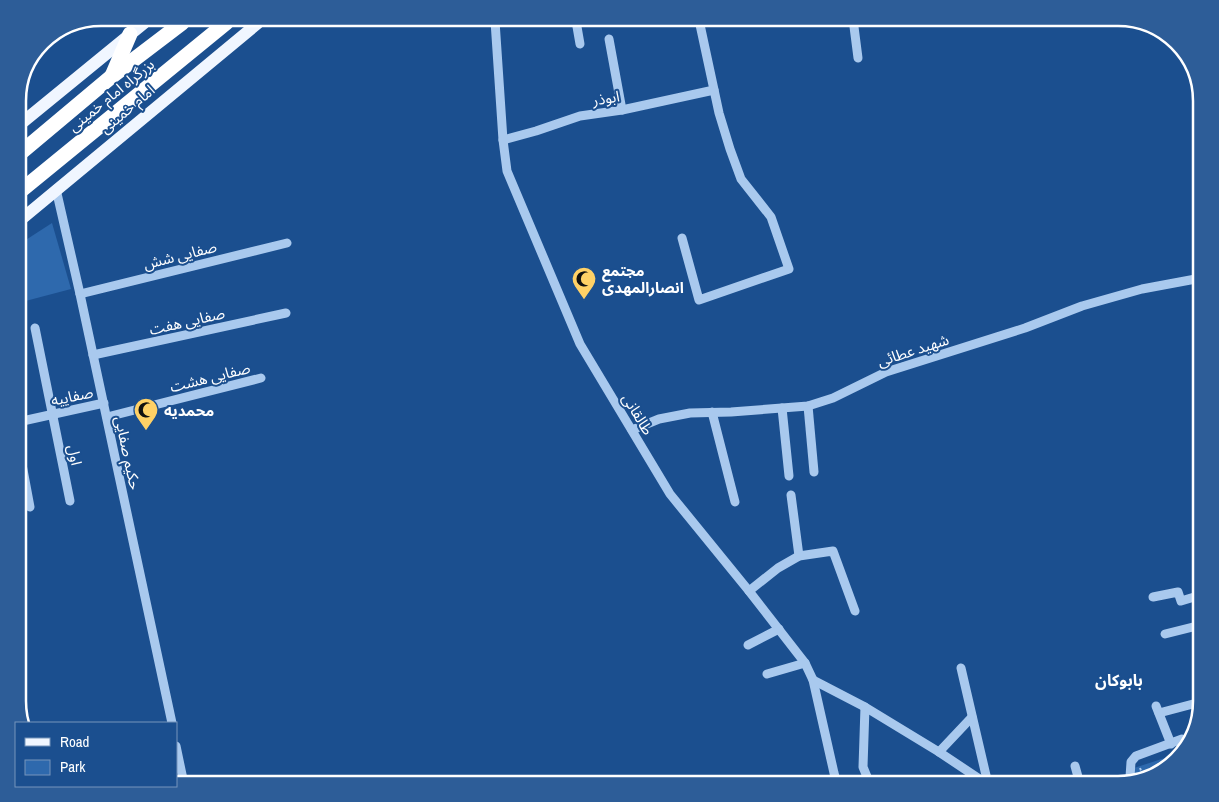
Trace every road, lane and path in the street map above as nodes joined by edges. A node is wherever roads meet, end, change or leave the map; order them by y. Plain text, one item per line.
1 (140, 26) edge
2 (178, 26) edge
3 (222, 26) edge
4 (254, 26) edge
5 (495, 26) edge
6 (577, 26) edge
7 (700, 26) edge
8 (854, 26) edge
9 (130, 34) junction
10 (609, 39) dead end
11 (580, 44) dead end
12 (858, 58) dead end
13 (112, 77) junction
14 (714, 90) junction
15 (622, 110) junction
16 (26, 119) edge
17 (503, 140) junction
18 (26, 148) edge
19 (26, 186) edge
20 (56, 189) junction
21 (26, 215) edge
22 (682, 238) dead end
23 (287, 243) dead end
24 (1193, 280) edge
25 (80, 294) junction
26 (286, 313) dead end
27 (35, 328) dead end
28 (93, 356) junction
29 (261, 378) dead end
30 (104, 403) junction
31 (808, 406) junction
32 (782, 408) junction
33 (712, 412) junction
34 (52, 414) junction
35 (107, 417) junction
36 (26, 420) edge
37 (632, 430) junction
38 (814, 472) dead end
39 (788, 476) dead end
40 (26, 486) edge
41 (791, 495) dead end
42 (70, 501) dead end
43 (735, 502) dead end
44 (30, 507) dead end
45 (799, 556) junction
46 (749, 592) junction
47 (1153, 597) dead end
48 (1193, 598) edge
49 (855, 612) dead end
50 (1193, 627) edge
51 (778, 629) junction
52 (1165, 634) dead end
53 (748, 645) dead end
54 (805, 663) junction
55 (961, 668) dead end
56 (767, 674) dead end
57 (813, 680) junction
58 (1193, 704) dead end
59 (865, 707) junction
60 (972, 717) junction
61 (172, 722) edge
62 (1181, 739) edge
63 (1171, 744) junction
64 (939, 752) junction
65 (178, 756) edge
66 (1075, 766) dead end
67 (1130, 775) edge
68 (182, 776) edge
69 (835, 776) edge
70 (867, 776) edge
71 (976, 776) edge
72 (986, 776) edge
73 (1078, 776) edge

1 - 9 main road
2 - 13 highway, بزرگراه امام خمینی
3 - 19 highway, بزرگراه امام خمینی
4 - 20 main road, امام خمینی
5 - 17 street, طالقانی
6 - 11 street
7 - 14 street
8 - 12 street
9 - 13 highway
9 - 16 main road
10 - 15 street
13 - 18 highway, بزرگراه امام خمینی
14 - 15 street, ابوذر
14 - 22 street
15 - 17 street, ابوذر
17 - 37 street, طالقانی
20 - 21 main road, امام خمینی
20 - 25 street, حکیم صفایی
23 - 25 street, صفایی شش
24 - 31 street, شهید عطائی
25 - 28 street, حکیم صفایی
26 - 28 street, صفایی هفت
27 - 34 street, اول
28 - 30 street, حکیم صفایی
29 - 35 street, صفایی هشت
30 - 34 street, صفاییه
30 - 35 street, حکیم صفایی
31 - 32 street, شهید عطائی
31 - 38 street
32 - 33 street, شهید عطائی
32 - 39 street
33 - 37 street, شهید عطائی
33 - 43 street
34 - 36 street, صفاییه
34 - 42 street, اول
35 - 61 street, حکیم صفایی
37 - 46 street, طالقانی
40 - 44 street
41 - 45 street
45 - 46 street
45 - 49 street
46 - 51 street, طالقانی
47 - 48 street
50 - 52 street
51 - 53 street
51 - 54 street, طالقانی
54 - 56 street
54 - 57 street, طالقانی
55 - 60 street
57 - 59 street
57 - 69 street, طالقانی
58 - 63 street
59 - 64 street
59 - 70 street
60 - 64 street
60 - 72 street
62 - 63 street
63 - 67 street
64 - 71 street
65 - 68 street
66 - 73 street

